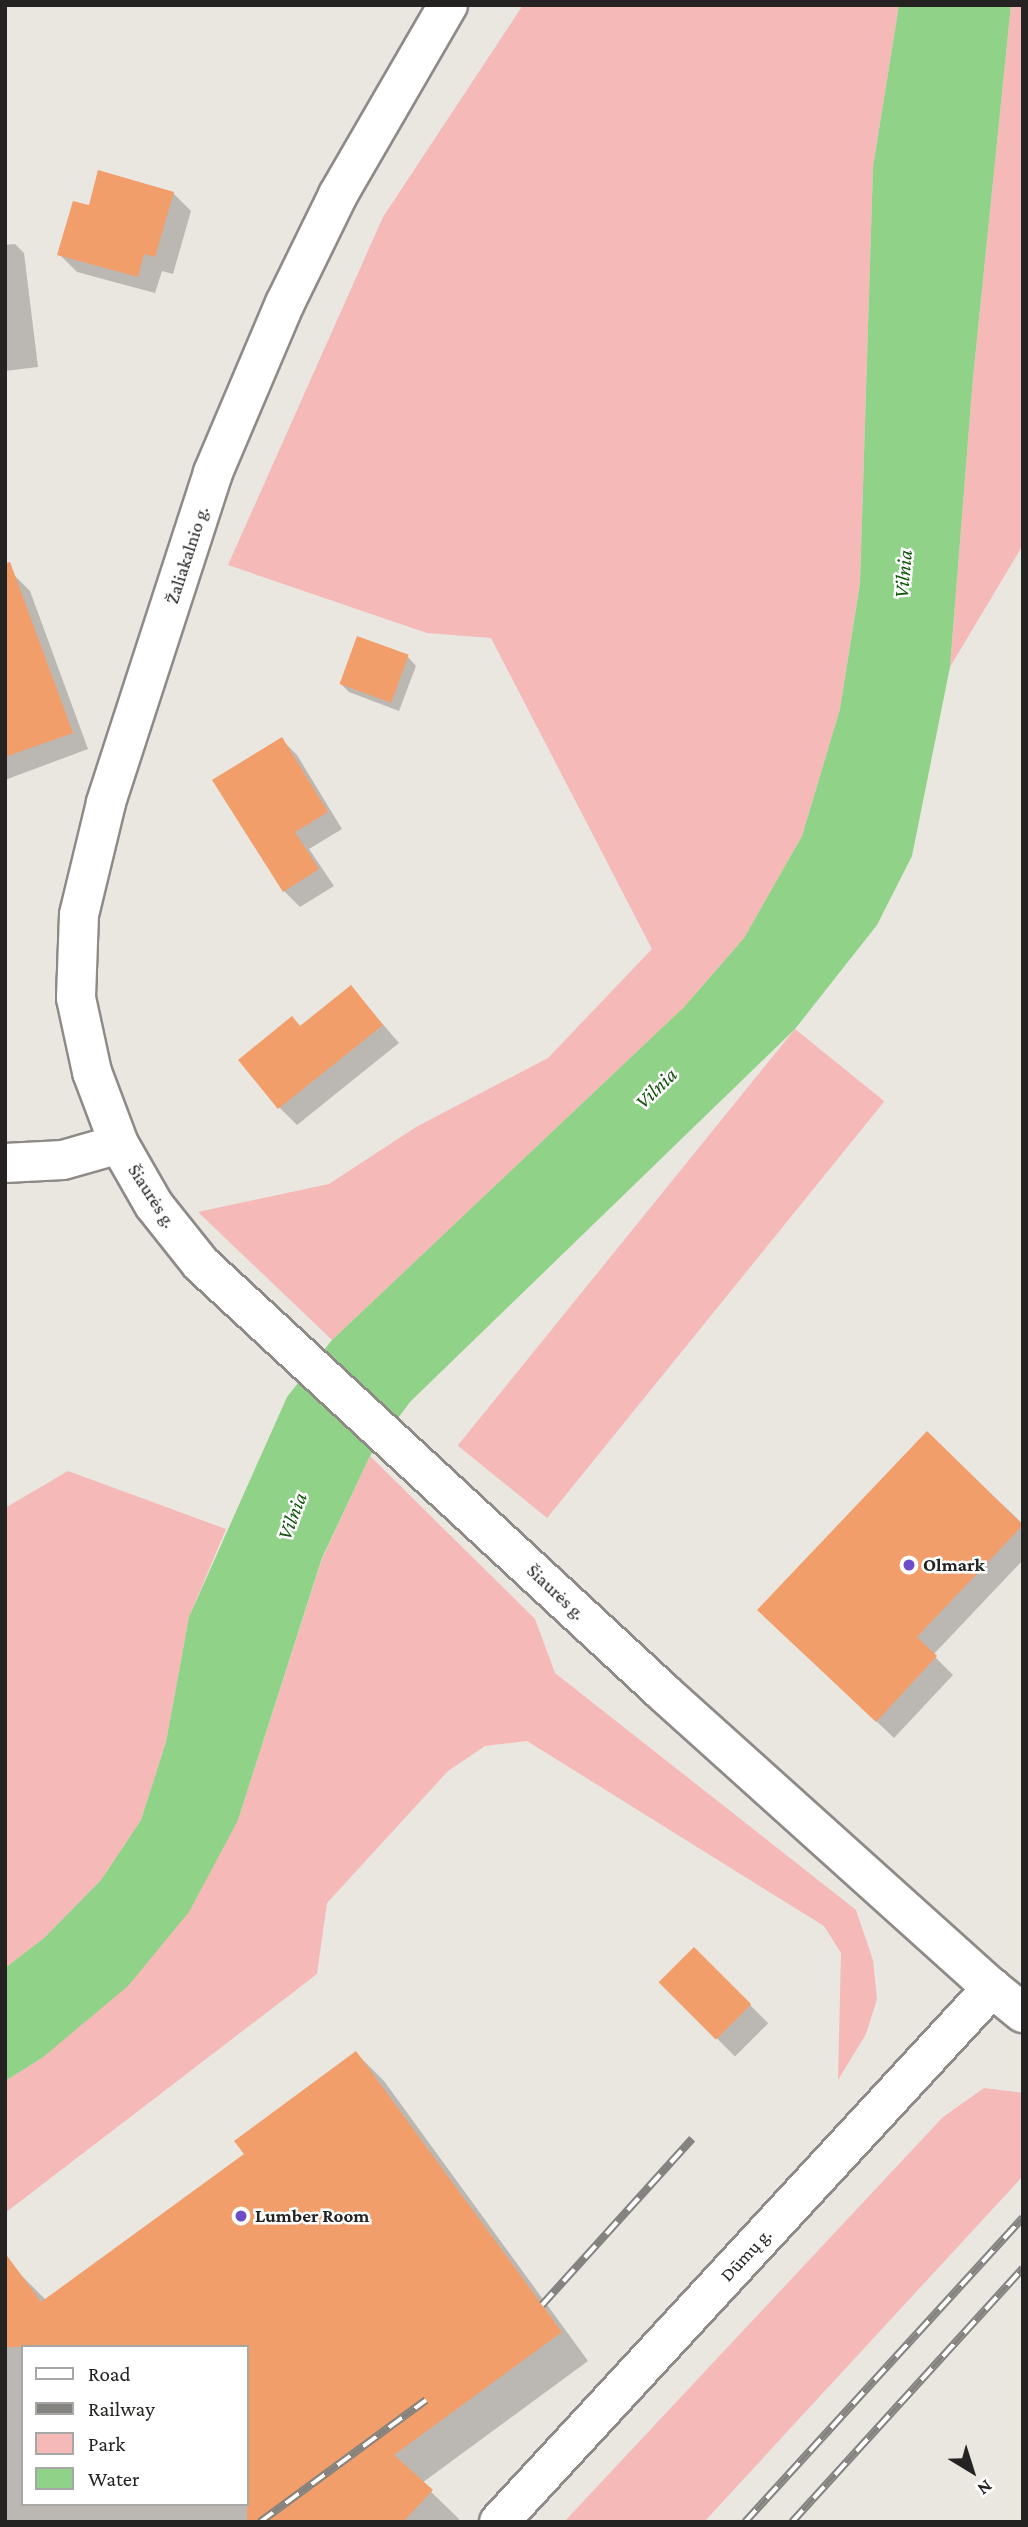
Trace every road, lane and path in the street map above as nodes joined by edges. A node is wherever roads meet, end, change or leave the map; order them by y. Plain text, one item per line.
1 (448, 5) edge
2 (119, 1144) junction
3 (5, 1163) edge
4 (992, 1988) junction
5 (1023, 2014) edge
6 (499, 2522) edge

1 - 2 street, Žaliakalnio g.
2 - 3 street
2 - 4 street, Šiaurės g.
4 - 5 street, Šiaurės g.
4 - 6 street, Dūmų g.

